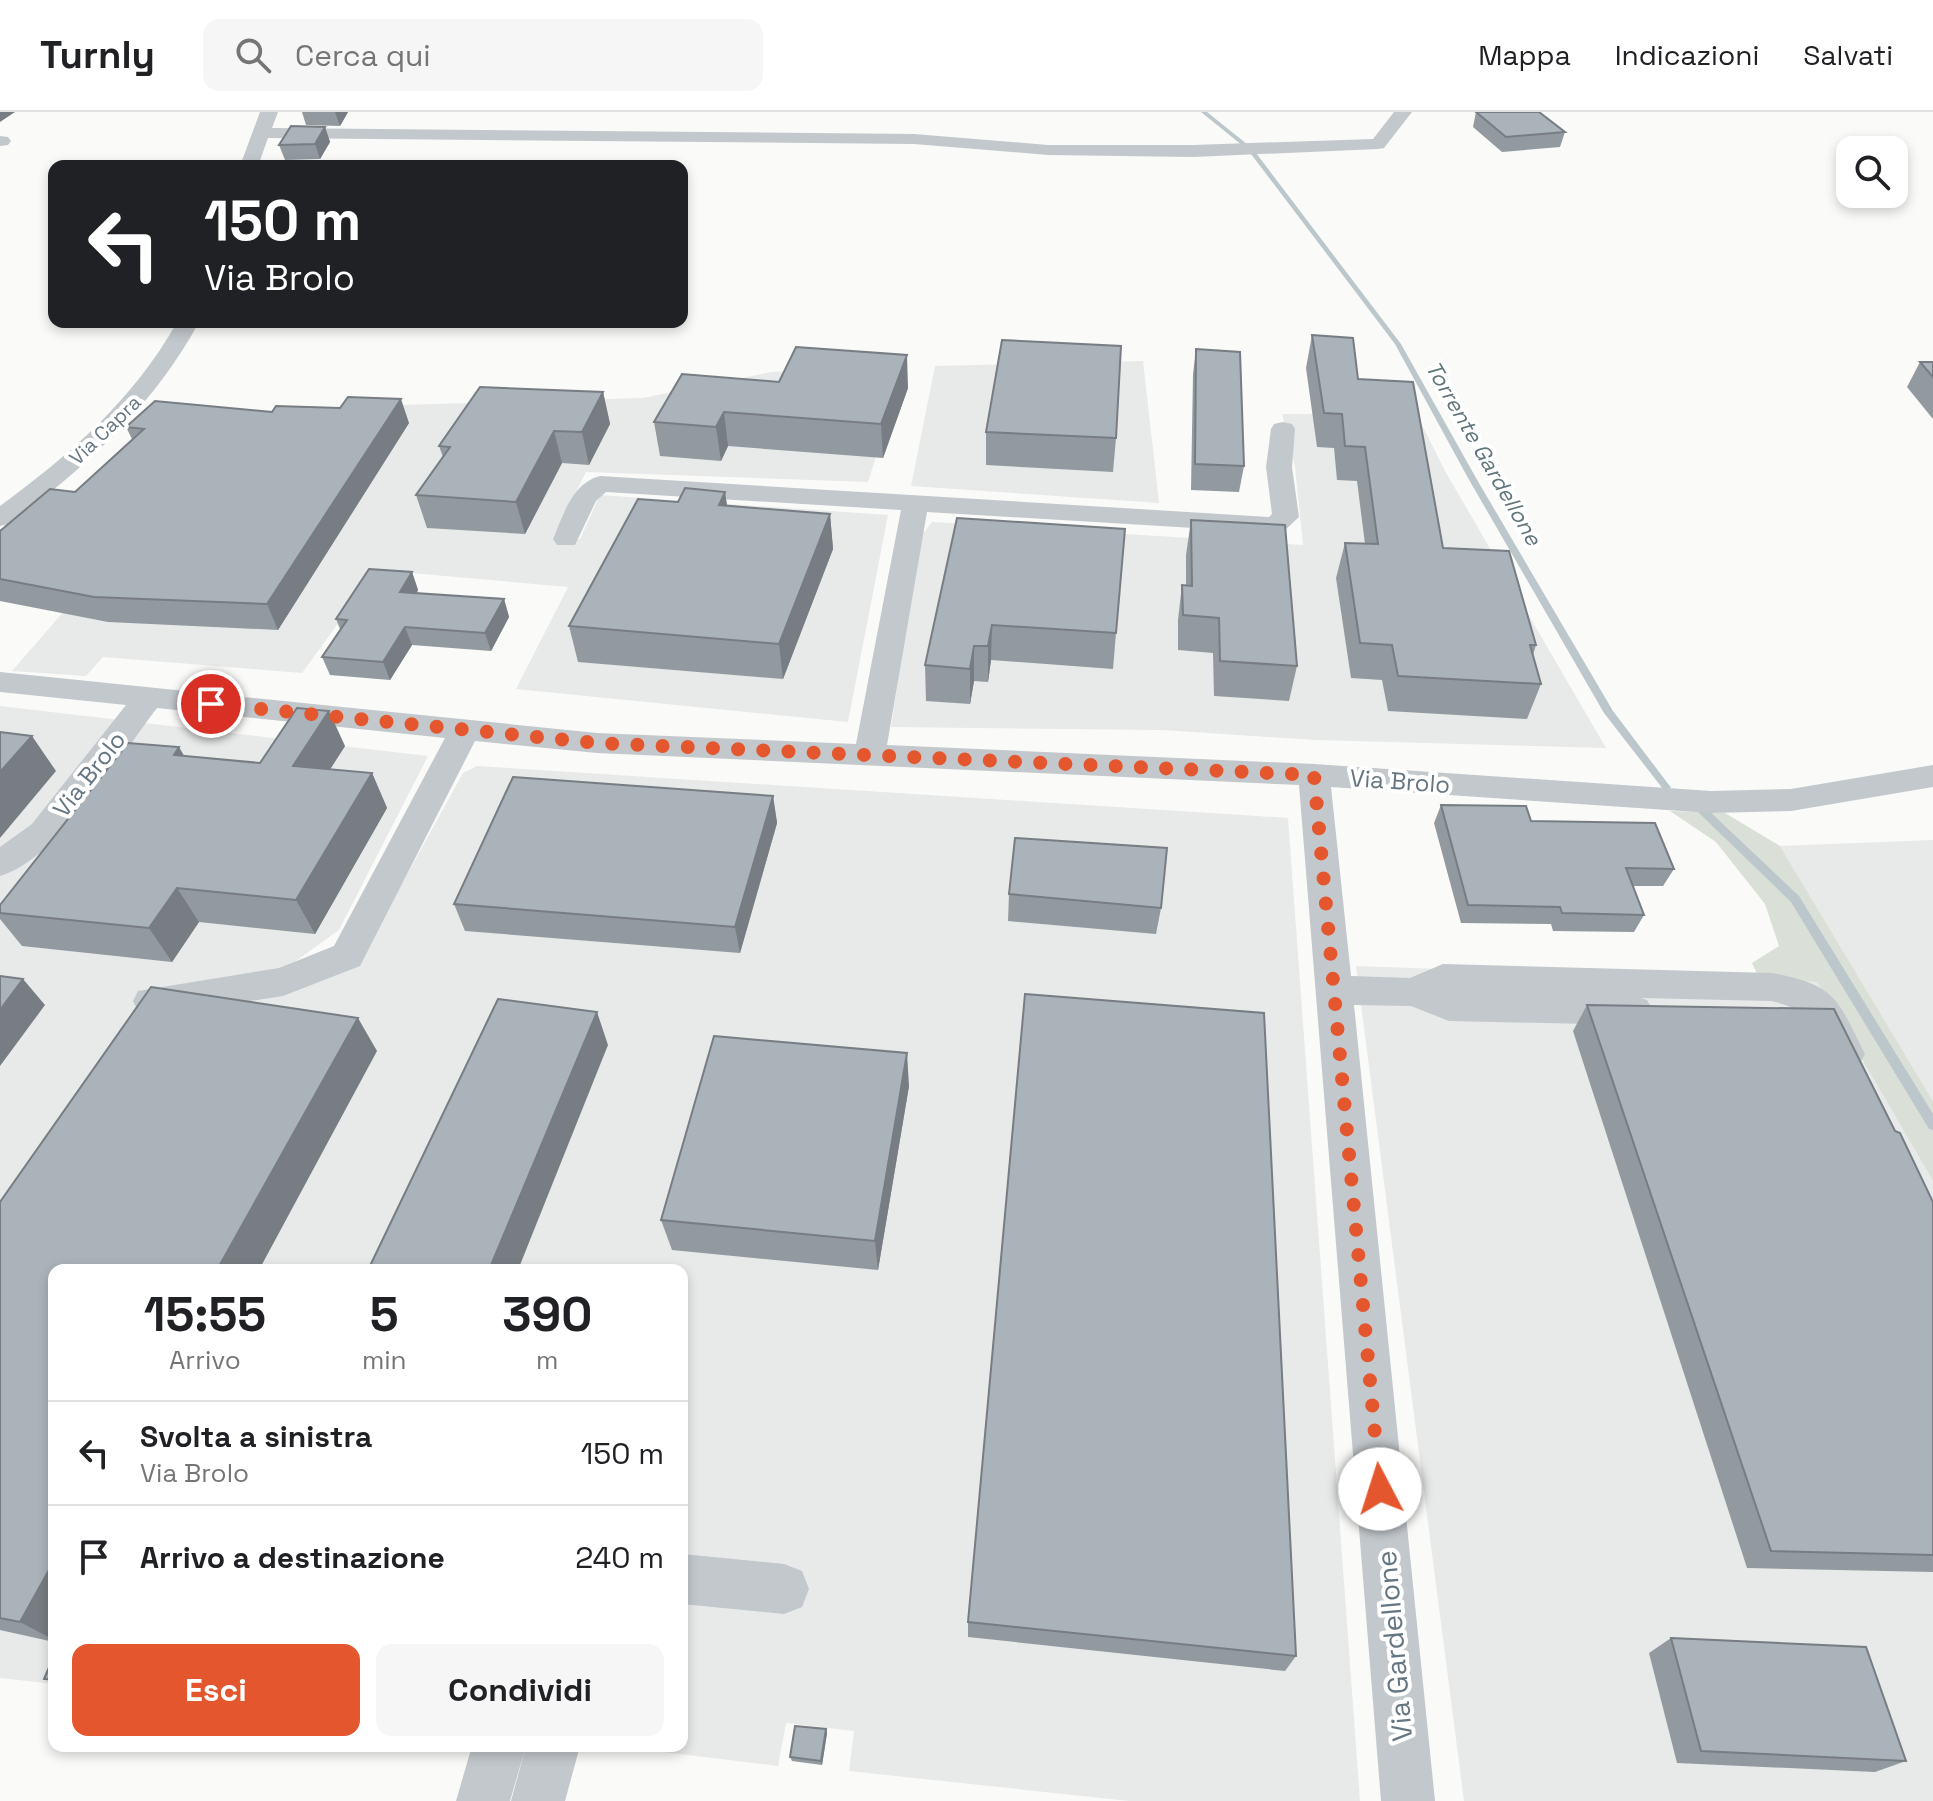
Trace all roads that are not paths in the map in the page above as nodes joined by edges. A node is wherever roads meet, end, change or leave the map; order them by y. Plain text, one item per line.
1 (269, 112) edge
2 (1403, 112) edge
3 (262, 133) junction
4 (251, 160) edge
5 (185, 328) edge
6 (1283, 429) dead end
7 (916, 502) junction
8 (0, 518) edge
9 (566, 539) dead end
10 (0, 682) edge
11 (148, 698) junction
12 (465, 730) junction
13 (870, 755) junction
14 (1314, 775) junction
15 (1933, 776) edge
16 (14, 856) edge
17 (1335, 990) junction
18 (1414, 992) junction
19 (1675, 1011) edge
20 (131, 1026) edge
21 (1863, 1088) edge
22 (688, 1580) edge
23 (784, 1589) dead end
24 (497, 1752) edge
25 (551, 1752) edge
26 (483, 1801) edge
27 (538, 1801) edge
28 (1408, 1801) edge

1 - 3 street
2 - 3 street
3 - 4 street
5 - 8 street, Via Capra
6 - 7 street
7 - 9 street
7 - 13 street
10 - 11 street, Via Brolo
11 - 12 street, Via Brolo
11 - 16 street, Via Brolo
12 - 13 street, Via Brolo
12 - 20 street
13 - 14 street, Via Brolo
14 - 15 street, Via Brolo
14 - 17 street, Via Gardellone
17 - 18 street
17 - 28 street, Via Gardellone
18 - 19 street
18 - 21 street
22 - 23 street
24 - 26 street
25 - 27 street

